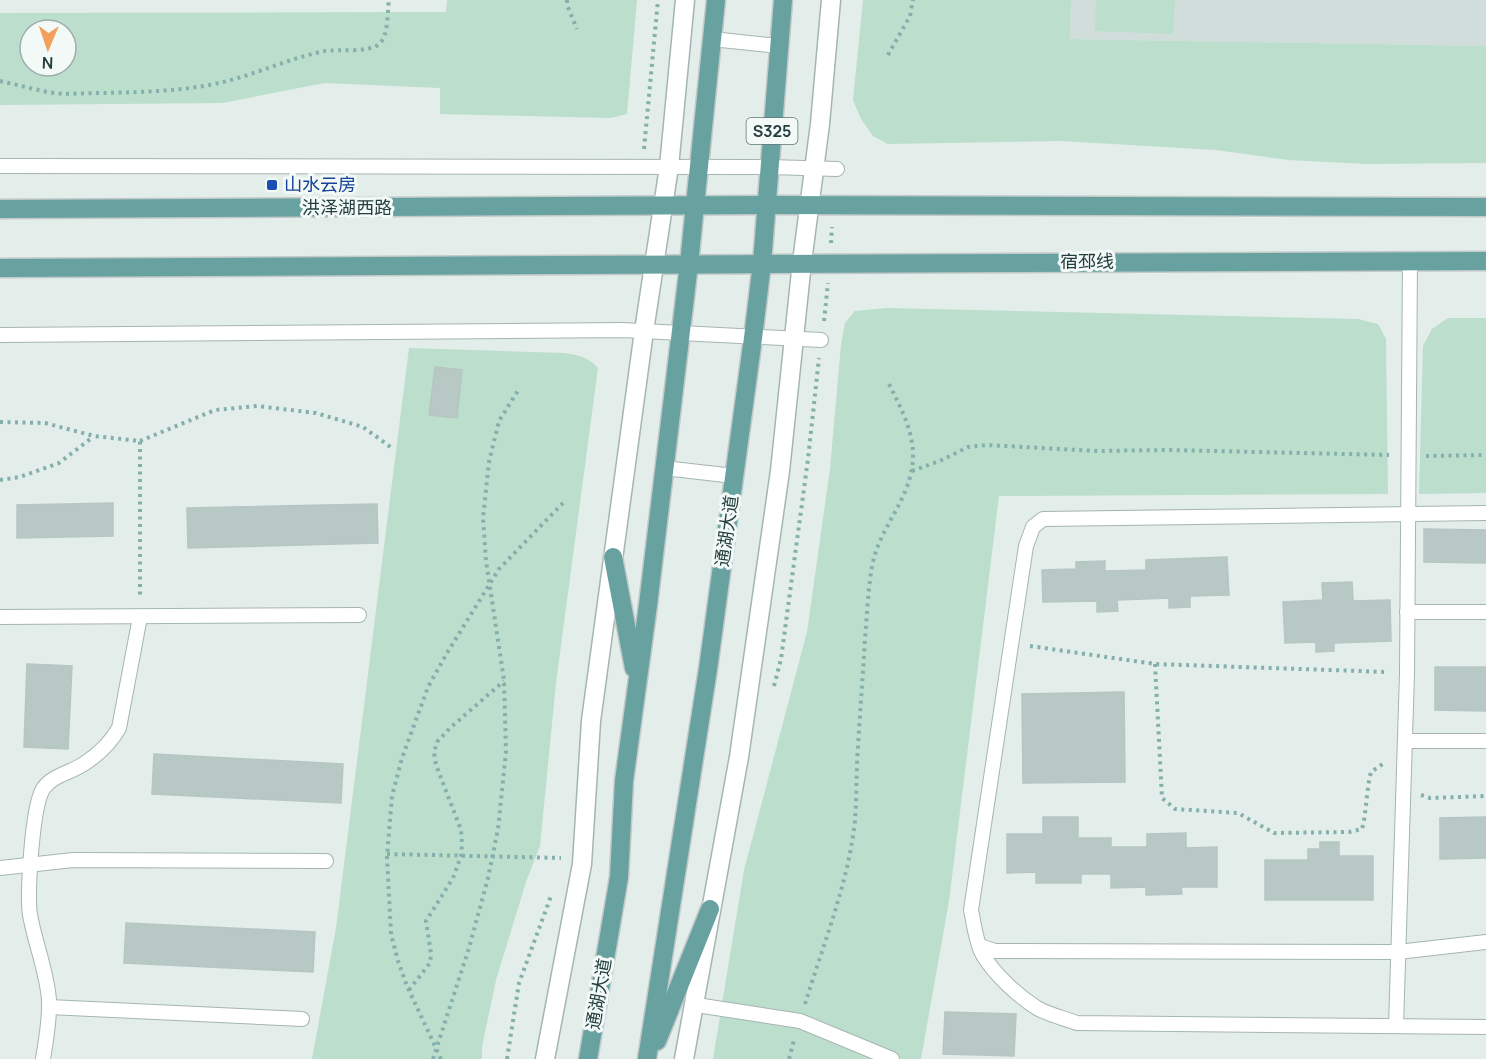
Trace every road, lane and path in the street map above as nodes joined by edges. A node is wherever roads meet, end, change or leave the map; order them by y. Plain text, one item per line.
1 (389, 0) edge
2 (567, 0) edge
3 (685, 0) edge
4 (717, 0) edge
5 (783, 0) edge
6 (831, 0) edge
7 (913, 0) edge
8 (577, 29) dead end
9 (712, 39) junction
10 (779, 46) junction
11 (888, 55) dead end
12 (0, 81) edge
13 (0, 166) edge
14 (669, 167) junction
15 (699, 167) junction
16 (770, 167) junction
17 (814, 169) junction
18 (837, 169) dead end
19 (767, 205) junction
20 (809, 205) junction
21 (663, 206) junction
22 (694, 206) junction
23 (1486, 207) edge
24 (0, 209) edge
25 (1410, 261) junction
26 (1486, 261) edge
27 (802, 262) junction
28 (762, 263) junction
29 (689, 264) junction
30 (654, 265) junction
31 (0, 268) edge
32 (644, 332) junction
33 (679, 333) junction
34 (0, 334) edge
35 (753, 338) junction
36 (794, 339) junction
37 (821, 340) dead end
38 (890, 384) dead end
39 (519, 389) dead end
40 (0, 422) edge
41 (94, 436) junction
42 (140, 441) junction
43 (392, 448) dead end
44 (1486, 455) edge
45 (1408, 456) junction
46 (664, 468) junction
47 (912, 471) junction
48 (734, 476) junction
49 (0, 480) edge
50 (563, 503) dead end
51 (1486, 513) edge
52 (1407, 514) junction
53 (613, 557) junction
54 (490, 584) junction
55 (1407, 612) junction
56 (1486, 612) edge
57 (359, 615) dead end
58 (0, 617) edge
59 (140, 617) junction
60 (1011, 643) junction
61 (1155, 664) junction
62 (1407, 673) junction
63 (504, 680) junction
64 (638, 683) junction
65 (1405, 741) junction
66 (1486, 741) edge
67 (1405, 758) junction
68 (1404, 789) junction
69 (1486, 796) edge
70 (387, 854) junction
71 (461, 856) junction
72 (492, 856) junction
73 (565, 858) dead end
74 (326, 861) dead end
75 (31, 866) junction
76 (0, 868) edge
77 (710, 909) junction
78 (1486, 942) edge
79 (980, 946) junction
80 (1398, 952) junction
81 (410, 990) junction
82 (703, 1006) dead end
83 (49, 1007) junction
84 (302, 1019) dead end
85 (800, 1021) junction
86 (1396, 1026) junction
87 (1486, 1027) edge
88 (436, 1048) junction
89 (43, 1059) edge
90 (433, 1059) edge
91 (441, 1059) edge
92 (545, 1059) edge
93 (588, 1059) edge
94 (648, 1059) edge
95 (684, 1059) edge
96 (789, 1059) edge
97 (892, 1059) edge

1 - 12 path
2 - 8 path
3 - 14 street
4 - 9 main road, 通湖大道
5 - 10 main road, 通湖大道 / S325
6 - 17 street
7 - 11 path
9 - 10 lane
9 - 15 main road, 通湖大道
10 - 16 main road, 通湖大道 / S325
13 - 14 lane
14 - 15 lane
14 - 21 street
15 - 16 lane
15 - 22 main road, 通湖大道
16 - 17 lane
16 - 19 main road, 通湖大道 / S325
17 - 18 lane
17 - 20 street
19 - 20 main road
19 - 22 main road
19 - 28 main road, 通湖大道 / S325
20 - 23 main road
20 - 27 street
21 - 22 main road, 洪泽湖西路
21 - 24 main road, 洪泽湖西路
21 - 30 street
22 - 29 main road, 通湖大道
25 - 26 main road, 宿邳线
25 - 27 main road, 宿邳线
25 - 45 lane
27 - 28 main road, 宿邳线
27 - 36 street
28 - 29 main road, 宿邳线
28 - 35 main road, 通湖大道
29 - 30 main road
29 - 33 main road, 通湖大道
30 - 31 main road
30 - 32 street
32 - 33 lane
32 - 34 lane
32 - 53 street
33 - 35 lane
33 - 46 main road, 通湖大道
35 - 36 lane
35 - 48 main road, 通湖大道
36 - 37 lane
36 - 77 street
38 - 47 path
39 - 54 path
40 - 41 path
41 - 42 path
41 - 49 path
42 - 43 path
42 - 59 path
44 - 45 path
45 - 47 path
45 - 52 lane
46 - 48 lane
46 - 64 main road, 通湖大道
47 - 85 path
48 - 94 main road, 通湖大道
50 - 54 path
51 - 52 lane
52 - 55 lane
52 - 60 lane
53 - 64 main road
53 - 92 street
54 - 63 path
54 - 70 path
55 - 56 lane
55 - 62 lane
57 - 59 lane
58 - 59 lane
59 - 75 lane
60 - 61 path
60 - 79 lane
61 - 62 path
61 - 67 path
62 - 65 lane
63 - 71 path
63 - 72 path
64 - 93 main road, 通湖大道
65 - 66 lane
65 - 67 lane
67 - 68 lane
68 - 69 path
68 - 80 lane
70 - 71 path
70 - 81 path
71 - 72 path
71 - 81 path
72 - 73 path
72 - 88 path
74 - 75 lane
75 - 76 lane
75 - 83 lane
77 - 94 main road
77 - 95 street
78 - 80 lane
79 - 80 lane
79 - 86 lane
80 - 86 lane
81 - 88 path
82 - 85 lane
83 - 84 lane
83 - 89 lane
85 - 96 path
85 - 97 lane
86 - 87 lane
88 - 90 path
88 - 91 path

